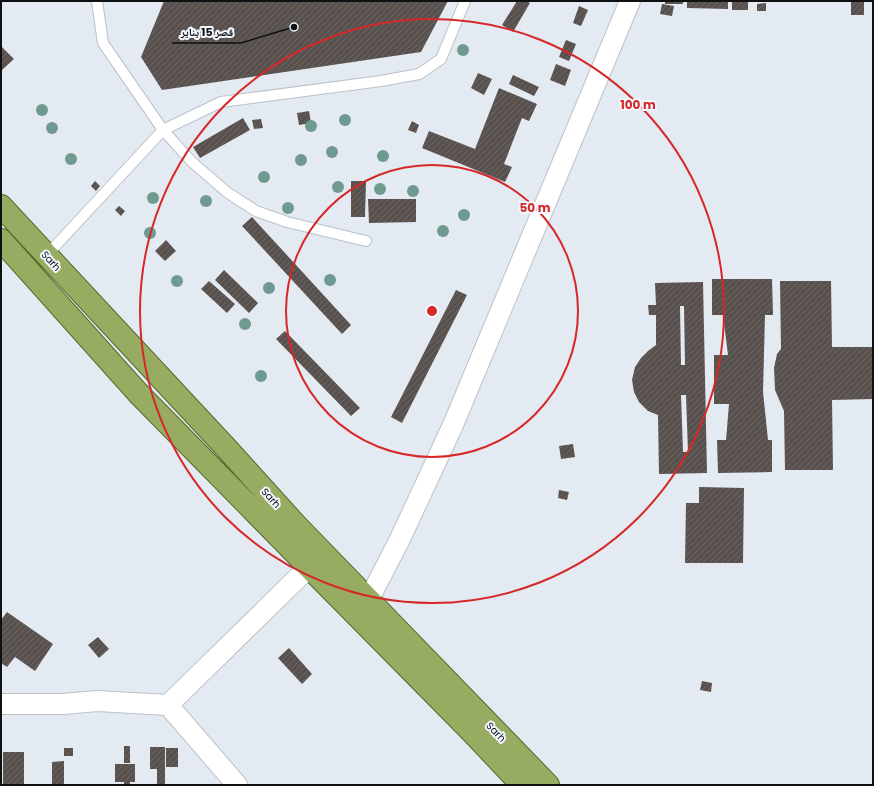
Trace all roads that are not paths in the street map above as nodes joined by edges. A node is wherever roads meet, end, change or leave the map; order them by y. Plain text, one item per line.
1 (97, 1) edge
2 (465, 1) edge
3 (630, 1) edge
4 (163, 130) junction
5 (1, 206) edge
6 (1, 241) edge
7 (366, 242) dead end
8 (46, 256) junction
9 (309, 567) junction
10 (369, 599) junction
11 (1, 704) edge
12 (168, 705) junction
13 (237, 785) edge
14 (522, 785) edge
15 (548, 785) edge

1 - 4 lane
2 - 4 lane
3 - 10 street
4 - 7 lane
4 - 8 lane
5 - 8 highway, Sarh
6 - 9 highway, Sarh
8 - 10 highway, Sarh
9 - 12 street
9 - 14 highway, Sarh
10 - 15 highway, Sarh
11 - 12 street
12 - 13 street

